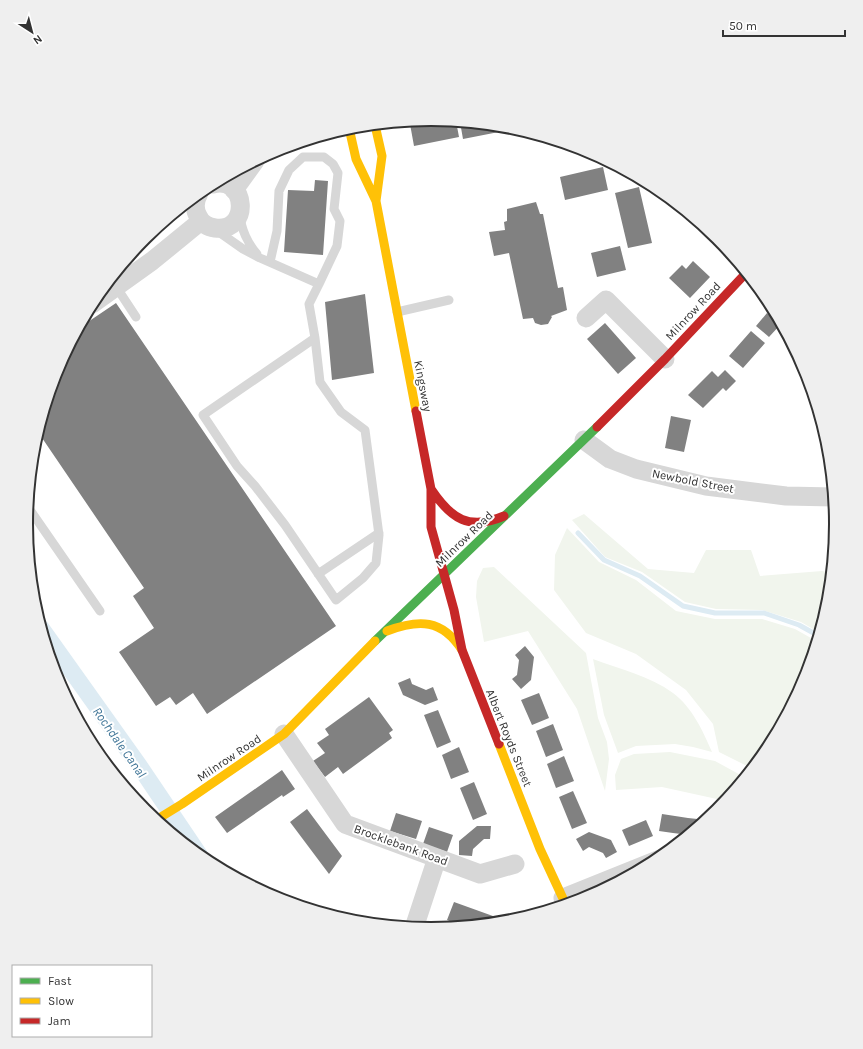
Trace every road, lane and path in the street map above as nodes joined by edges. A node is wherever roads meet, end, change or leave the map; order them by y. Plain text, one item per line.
1 (376, 130) edge
2 (351, 135) edge
3 (248, 171) edge
4 (224, 184) edge
5 (234, 190) junction
6 (376, 201) junction
7 (196, 203) edge
8 (240, 211) junction
9 (207, 224) junction
10 (260, 258) junction
11 (270, 262) junction
12 (743, 276) edge
13 (116, 281) edge
14 (114, 282) edge
15 (319, 284) junction
16 (449, 300) dead end
17 (397, 312) junction
18 (136, 317) dead end
19 (586, 318) dead end
20 (315, 338) junction
21 (665, 359) junction
22 (584, 440) junction
23 (431, 489) junction
24 (829, 497) edge
25 (508, 514) junction
26 (33, 515) edge
27 (379, 533) junction
28 (318, 574) junction
29 (445, 575) junction
30 (100, 611) dead end
31 (383, 633) junction
32 (462, 650) junction
33 (284, 734) junction
34 (161, 817) edge
35 (437, 858) junction
36 (515, 864) dead end
37 (563, 901) edge
38 (416, 922) edge

1 - 6 main road, Kingsway
2 - 6 main road, Kingsway
3 - 5 street
4 - 5 street
5 - 8 street
6 - 17 main road, Kingsway
7 - 9 street
8 - 9 street
8 - 10 lane
9 - 10 lane
9 - 13 street
10 - 11 lane
11 - 15 lane
11 - 15 lane
12 - 21 main road, Milnrow Road
14 - 18 lane
15 - 20 lane
16 - 17 lane
17 - 23 main road, Kingsway
19 - 21 street
20 - 27 lane
20 - 28 lane
21 - 22 main road, Milnrow Road
22 - 24 street, Newbold Street
22 - 25 main road, Milnrow Road
23 - 25 main road
23 - 29 main road, Kingsway
25 - 29 main road, Milnrow Road
26 - 30 lane
27 - 28 lane
27 - 28 lane
29 - 31 main road, Milnrow Road
29 - 32 main road, Albert Royds Street
31 - 32 main road
31 - 33 main road, Milnrow Road
32 - 37 main road, Albert Royds Street
33 - 34 main road, Milnrow Road
33 - 35 street, Brocklebank Road
35 - 36 street, Brocklebank Road
35 - 38 street

